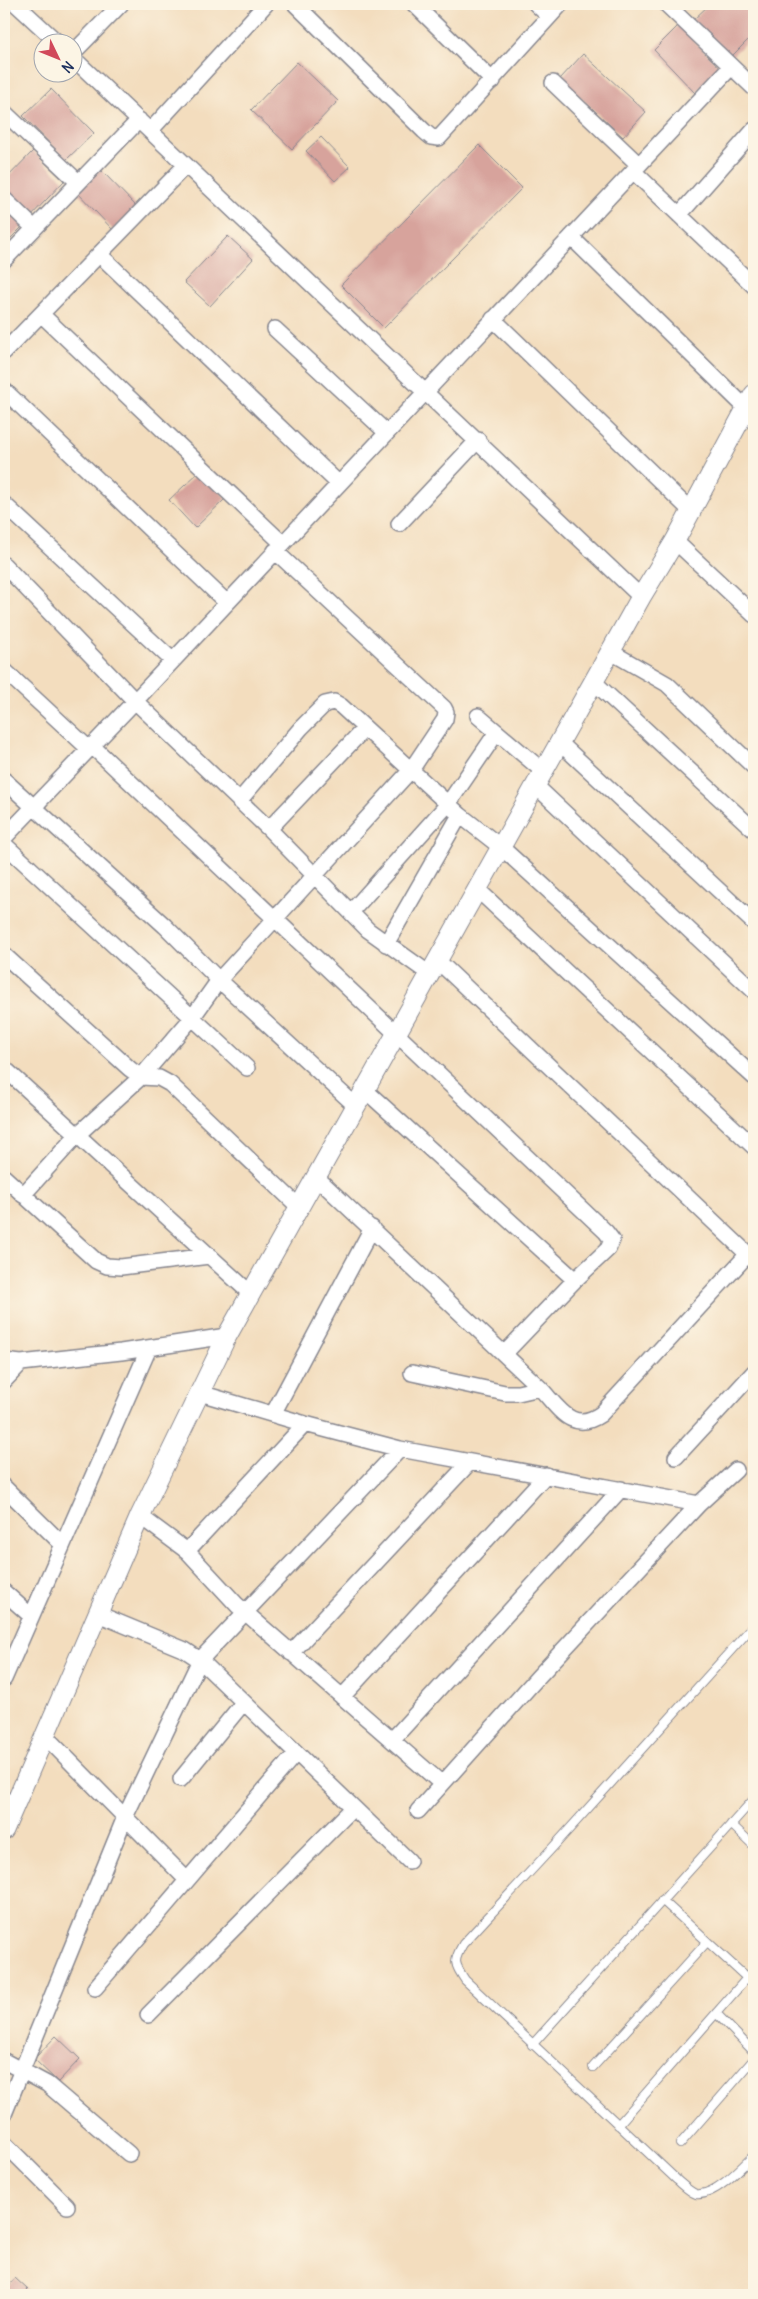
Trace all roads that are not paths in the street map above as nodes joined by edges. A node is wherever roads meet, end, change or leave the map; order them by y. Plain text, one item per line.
1 (16, 4) edge
2 (121, 4) edge
3 (266, 4) edge
4 (295, 4) edge
5 (414, 4) edge
6 (536, 4) edge
7 (561, 4) edge
8 (666, 4) edge
9 (549, 16) junction
10 (46, 32) edge
11 (82, 45) edge
12 (82, 66) edge
13 (731, 67) junction
14 (493, 81) junction
15 (553, 83) dead end
16 (754, 88) edge
17 (4, 112) edge
18 (139, 120) junction
19 (754, 130) edge
20 (150, 131) junction
21 (186, 165) junction
22 (636, 168) junction
23 (78, 182) junction
24 (4, 200) edge
25 (679, 216) junction
26 (34, 228) junction
27 (570, 237) junction
28 (99, 254) junction
29 (4, 260) edge
30 (754, 286) edge
31 (41, 314) junction
32 (493, 319) junction
33 (275, 329) dead end
34 (4, 352) edge
35 (4, 390) edge
36 (426, 391) junction
37 (750, 401) edge
38 (386, 432) junction
39 (478, 440) junction
40 (338, 483) junction
41 (4, 504) edge
42 (690, 510) junction
43 (399, 524) dead end
44 (675, 541) junction
45 (279, 547) junction
46 (4, 565) edge
47 (641, 597) junction
48 (226, 602) junction
49 (754, 615) edge
50 (611, 652) junction
51 (172, 660) junction
52 (4, 670) edge
53 (594, 682) junction
54 (135, 701) junction
55 (478, 716) dead end
56 (364, 728) junction
57 (497, 732) junction
58 (560, 743) junction
59 (90, 747) junction
60 (754, 767) edge
61 (411, 770) junction
62 (540, 779) junction
63 (4, 780) edge
64 (240, 801) junction
65 (448, 804) junction
66 (33, 807) junction
67 (460, 816) junction
68 (269, 829) junction
69 (754, 830) edge
70 (4, 838) edge
71 (4, 844) edge
72 (502, 848) junction
73 (315, 876) junction
74 (478, 890) junction
75 (351, 912) junction
76 (276, 919) junction
77 (754, 923) edge
78 (386, 944) junction
79 (4, 955) edge
80 (434, 968) junction
81 (219, 980) junction
82 (754, 990) edge
83 (192, 1018) junction
84 (397, 1034) junction
85 (751, 1067) edge
86 (4, 1068) edge
87 (246, 1068) dead end
88 (141, 1077) junction
89 (365, 1090) junction
90 (356, 1106) junction
91 (77, 1135) junction
92 (754, 1147) edge
93 (4, 1177) edge
94 (316, 1177) junction
95 (23, 1194) junction
96 (299, 1207) junction
97 (372, 1228) junction
98 (209, 1256) junction
99 (751, 1257) edge
100 (575, 1280) junction
101 (250, 1293) junction
102 (227, 1336) junction
103 (149, 1348) junction
104 (504, 1354) junction
105 (4, 1361) edge
106 (22, 1363) junction
107 (754, 1372) edge
108 (412, 1373) dead end
109 (4, 1381) edge
110 (540, 1388) junction
111 (200, 1393) junction
112 (272, 1414) junction
113 (305, 1424) junction
114 (400, 1449) junction
115 (676, 1457) dead end
116 (470, 1462) junction
117 (736, 1470) dead end
118 (546, 1475) junction
119 (4, 1487) edge
120 (621, 1489) junction
121 (699, 1504) junction
122 (140, 1516) junction
123 (62, 1544) junction
124 (187, 1551) junction
125 (4, 1592) edge
126 (246, 1611) junction
127 (98, 1614) junction
128 (31, 1616) junction
129 (754, 1625) edge
130 (291, 1653) junction
131 (200, 1660) junction
132 (4, 1679) edge
133 (342, 1697) junction
134 (243, 1703) junction
135 (44, 1736) junction
136 (392, 1740) junction
137 (296, 1752) junction
138 (181, 1779) dead end
139 (442, 1784) junction
140 (754, 1799) edge
141 (353, 1808) junction
142 (418, 1811) dead end
143 (125, 1817) junction
144 (730, 1824) junction
145 (4, 1830) edge
146 (754, 1846) edge
147 (409, 1861) dead end
148 (187, 1880) junction
149 (662, 1900) junction
150 (707, 1942) junction
151 (754, 1970) edge
152 (747, 1978) junction
153 (95, 1988) dead end
154 (716, 2013) junction
155 (148, 2015) dead end
156 (532, 2045) junction
157 (754, 2052) edge
158 (754, 2059) edge
159 (4, 2061) edge
160 (594, 2067) dead end
161 (22, 2070) junction
162 (4, 2114) edge
163 (618, 2125) junction
164 (4, 2143) edge
165 (680, 2144) dead end
166 (129, 2154) dead end
167 (754, 2155) edge
168 (67, 2206) dead end

1 - 10 street
2 - 11 street
3 - 20 street
4 - 14 street
5 - 14 street
6 - 9 street
7 - 9 street
8 - 13 street
9 - 14 street
12 - 18 street
13 - 16 street
13 - 22 street
15 - 22 street
17 - 23 street
18 - 20 street
18 - 23 street
19 - 25 street
20 - 21 street
21 - 28 street
21 - 36 street
22 - 25 street
22 - 27 street
23 - 26 street
24 - 26 street
25 - 30 street
26 - 29 street
27 - 32 street
27 - 37 street
28 - 31 street
28 - 40 street
31 - 34 street
31 - 45 street
32 - 36 street
32 - 42 street
33 - 38 street
35 - 48 street
36 - 38 street
36 - 39 street
37 - 42 street
38 - 40 street
39 - 43 street
39 - 47 street
40 - 45 street
41 - 51 street
42 - 44 street
44 - 47 street
44 - 49 street
45 - 48 street
45 - 61 street
46 - 54 street
47 - 50 street
48 - 51 street
50 - 53 street
50 - 60 street
51 - 54 street
52 - 59 street
53 - 58 street
53 - 69 street
54 - 59 street
54 - 64 street
55 - 57 street
56 - 61 street
56 - 64 street
56 - 68 street
57 - 62 street
57 - 65 street
58 - 62 street
58 - 77 street
59 - 66 street
59 - 76 street
61 - 65 street
61 - 73 street
62 - 72 street
62 - 82 street
63 - 66 street
64 - 68 street
65 - 67 street
65 - 75 street
66 - 70 street
66 - 81 street
67 - 72 street
67 - 78 street
68 - 73 street
71 - 83 street
72 - 74 street
72 - 85 street
73 - 75 street
73 - 76 street
74 - 80 street
74 - 92 street
75 - 78 street
76 - 81 street
76 - 84 street
78 - 80 street
79 - 88 street
80 - 84 street
80 - 99 street
81 - 83 street
81 - 90 street
83 - 87 street
83 - 88 street
84 - 89 street
84 - 100 street
86 - 91 street
88 - 91 street
88 - 96 street
89 - 90 street
89 - 100 street
90 - 94 street
91 - 95 street
91 - 98 street
93 - 95 street
94 - 96 street
94 - 97 street
95 - 98 street
96 - 101 street
97 - 104 street
97 - 112 street
98 - 101 street
99 - 110 street
100 - 104 street
101 - 102 street
102 - 103 street
102 - 111 street
103 - 106 street
103 - 123 street
104 - 110 street
105 - 106 street
106 - 109 street
107 - 115 street
108 - 110 street
111 - 112 street
111 - 122 street
112 - 113 street
113 - 114 street
113 - 124 street
114 - 116 street
114 - 126 street
116 - 118 street
116 - 130 street
117 - 121 street
118 - 120 street
118 - 133 street
119 - 123 street
120 - 121 street
120 - 136 street
121 - 139 street
122 - 124 street
122 - 127 street
123 - 128 street
124 - 126 street
125 - 128 street
126 - 130 street
126 - 131 street
127 - 131 street
127 - 135 street
128 - 132 street
129 - 156 lane
130 - 133 street
131 - 134 street
131 - 143 street
133 - 136 street
134 - 137 street
134 - 138 street
135 - 143 street
135 - 145 street
136 - 139 street
137 - 141 street
137 - 148 street
139 - 142 street
140 - 144 lane
141 - 147 street
141 - 155 street
143 - 148 street
143 - 161 street
144 - 146 lane
144 - 149 lane
148 - 153 street
149 - 150 lane
149 - 156 lane
150 - 152 lane
150 - 160 lane
151 - 152 lane
152 - 154 lane
154 - 157 lane
154 - 163 lane
156 - 163 lane
158 - 165 lane
159 - 161 street
161 - 162 street
161 - 166 street
163 - 167 lane
164 - 168 street

